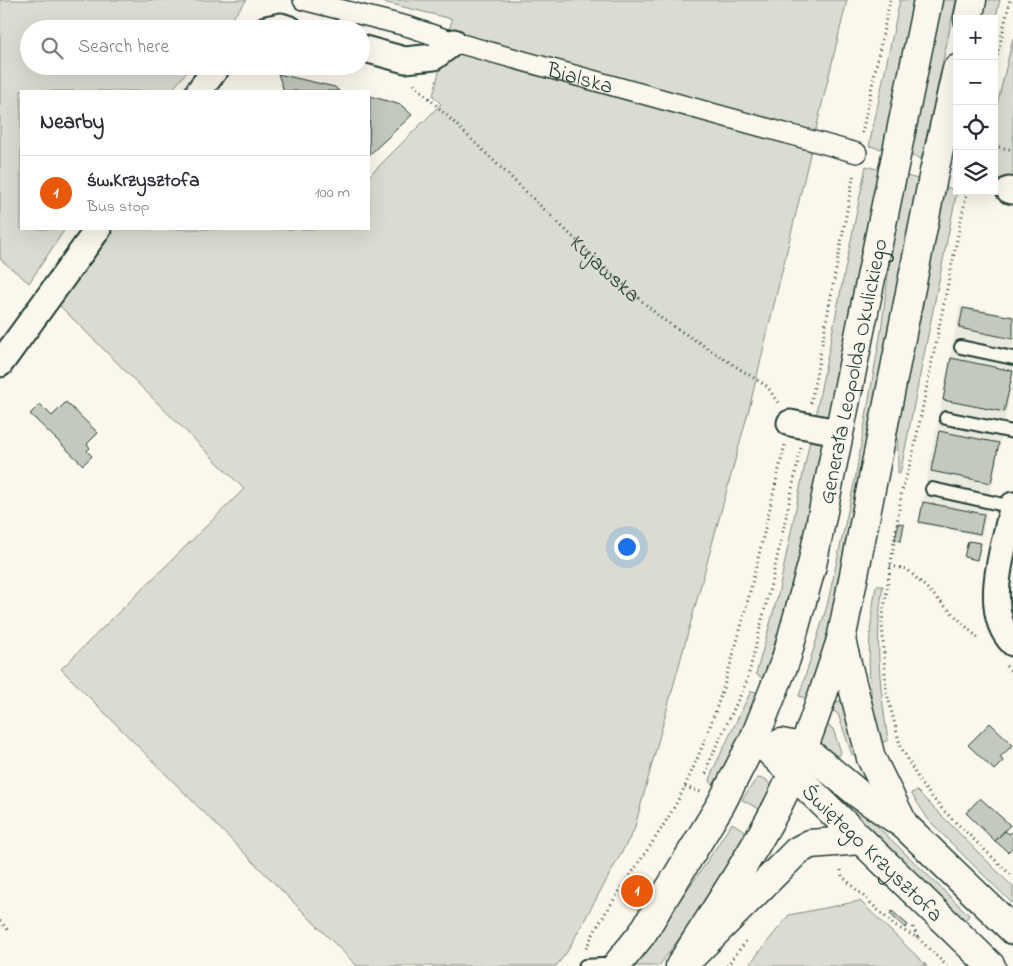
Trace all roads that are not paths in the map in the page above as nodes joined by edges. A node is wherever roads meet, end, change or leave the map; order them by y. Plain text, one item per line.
1 (303, 0) edge
2 (928, 0) edge
3 (972, 0) edge
4 (969, 15) edge
5 (454, 42) junction
6 (370, 50) edge
7 (211, 75) edge
8 (953, 87) edge
9 (200, 90) edge
10 (858, 154) road end
11 (97, 230) edge
12 (961, 347) dead end
13 (1013, 358) edge
14 (0, 364) edge
15 (946, 418) dead end
16 (796, 431) road end
17 (838, 432) junction
18 (1013, 432) edge
19 (932, 488) dead end
20 (1013, 506) edge
21 (841, 640) junction
22 (1002, 646) edge
23 (755, 737) junction
24 (802, 748) junction
25 (792, 773) junction
26 (904, 825) junction
27 (861, 840) junction
28 (1013, 930) edge
29 (617, 965) edge
30 (585, 966) edge
31 (682, 966) edge
32 (991, 966) edge

1 - 5 street, Bialska
2 - 17 main road, Generała Leopolda Okulickiego
3 - 4 main road
5 - 6 street
5 - 10 street, Bialska
7 - 9 street
8 - 21 main road, Generała Leopolda Okulickiego
11 - 14 street
12 - 13 lane
15 - 18 lane
16 - 17 street
17 - 23 main road, Generała Leopolda Okulickiego
19 - 20 lane
20 - 22 street
21 - 24 main road, Generała Leopolda Okulickiego
21 - 26 main road
23 - 24 main road
23 - 25 main road, Świętego Krzysztofa
23 - 29 main road, Generała Leopolda Okulickiego
24 - 25 main road, Generała Leopolda Okulickiego
24 - 26 main road
25 - 27 main road, Świętego Krzysztofa
25 - 31 main road, Generała Leopolda Okulickiego
26 - 28 main road, Świętego Krzysztofa
27 - 31 main road
27 - 32 main road, Świętego Krzysztofa
29 - 30 lane

